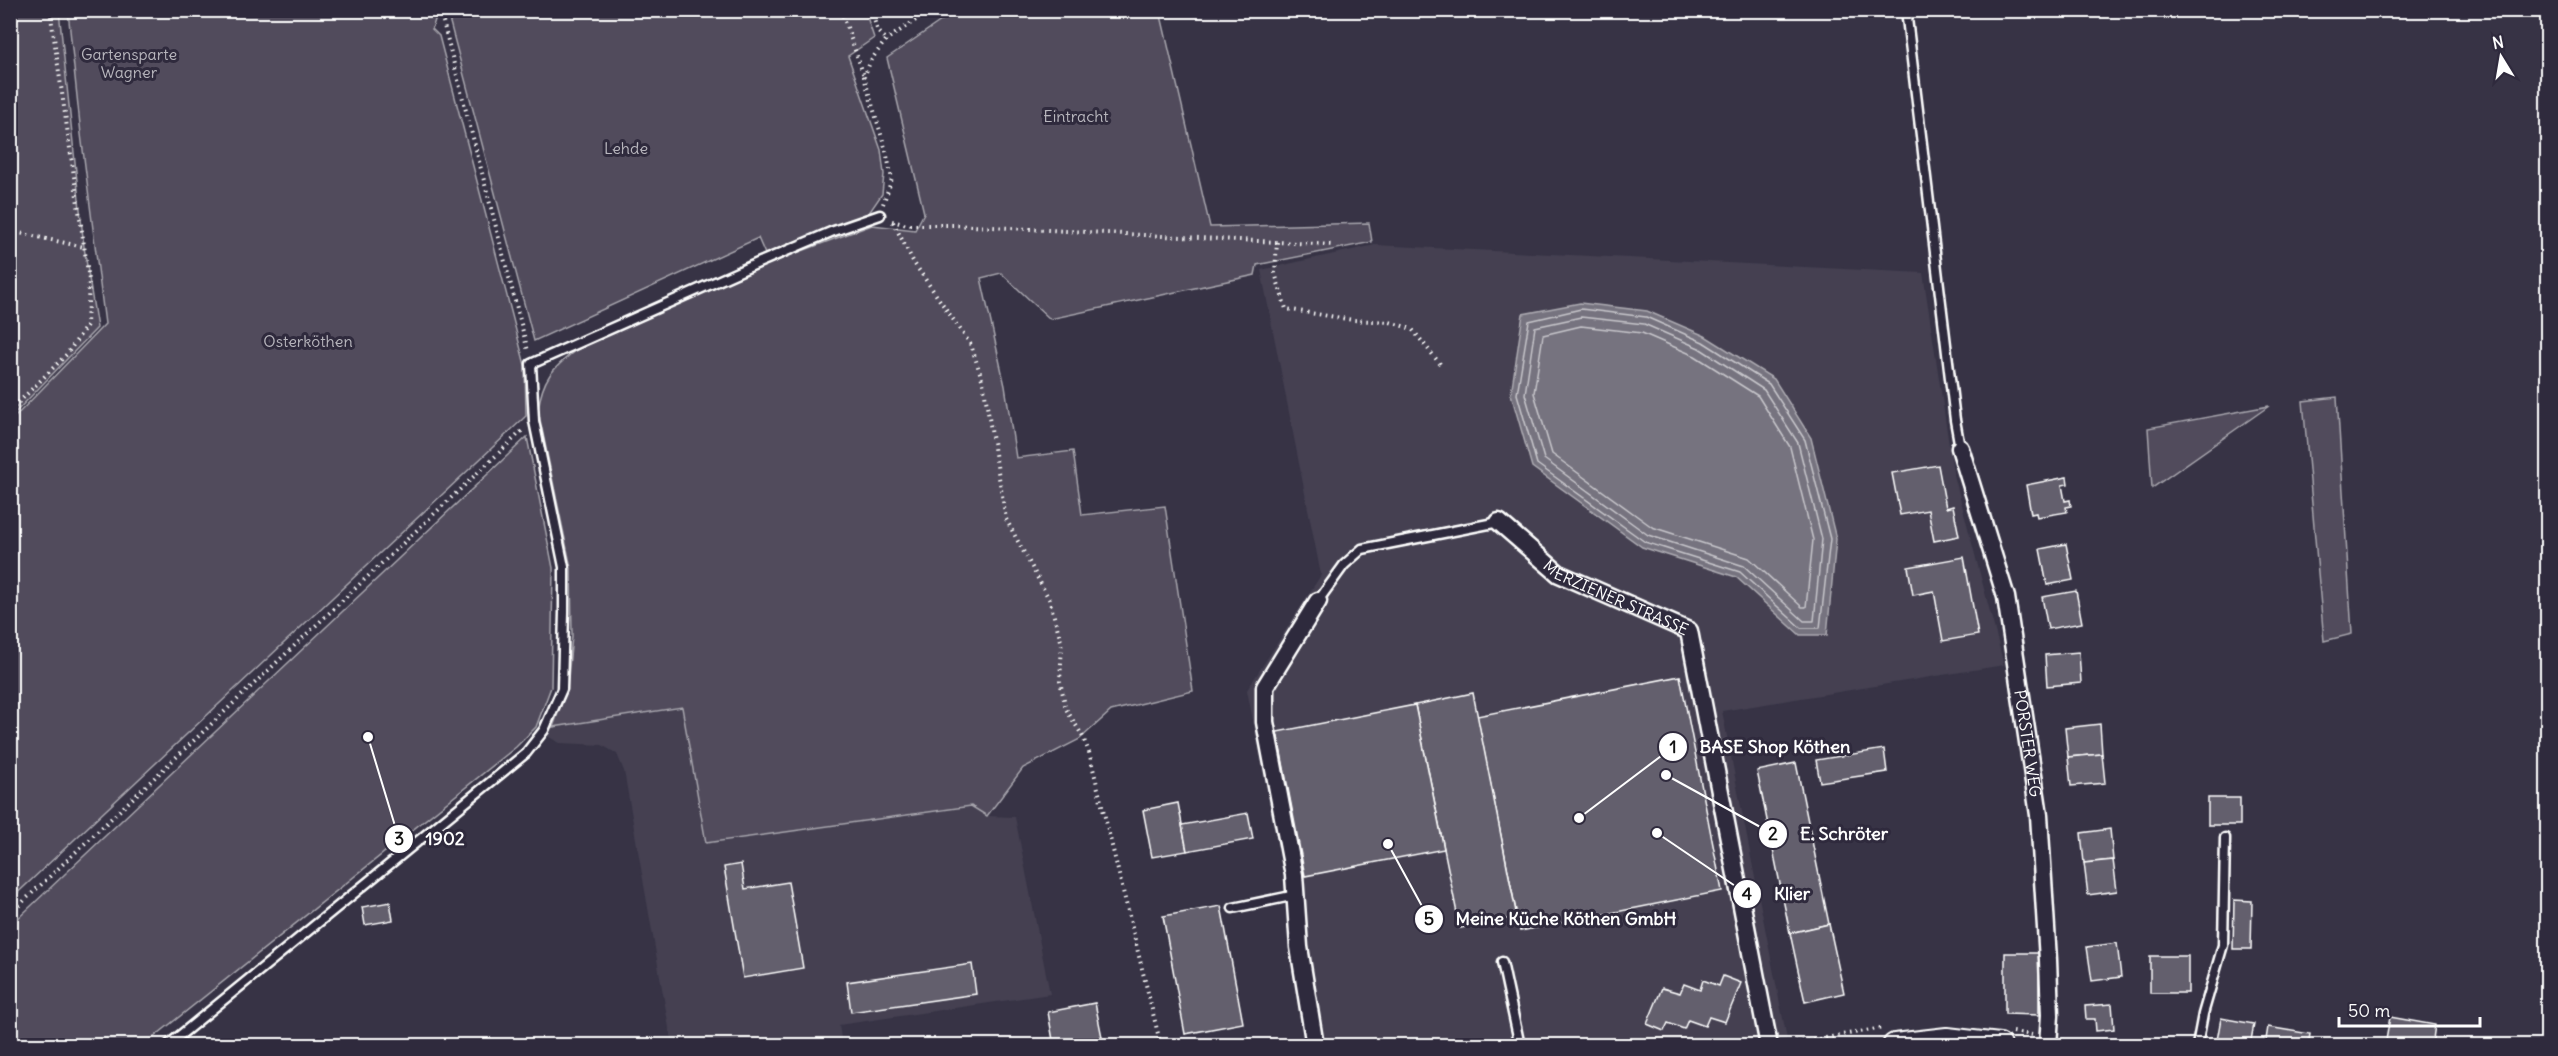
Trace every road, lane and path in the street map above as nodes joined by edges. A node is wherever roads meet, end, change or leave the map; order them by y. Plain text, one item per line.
1 (50, 10) edge
2 (440, 10) edge
3 (841, 10) edge
4 (871, 10) edge
5 (932, 10) edge
6 (1906, 10) edge
7 (886, 40) junction
8 (864, 77) junction
9 (880, 215) junction
10 (893, 222) junction
11 (10, 231) edge
12 (1278, 242) junction
13 (1334, 245) dead end
14 (84, 247) junction
15 (531, 364) junction
16 (1441, 365) dead end
17 (10, 411) edge
18 (534, 421) junction
19 (1960, 448) joint
20 (1499, 522) joint
21 (1318, 601) joint
22 (2225, 837) dead end
23 (1296, 896) junction
24 (1233, 908) dead end
25 (10, 914) edge
26 (1502, 962) dead end
27 (167, 1046) edge
28 (1161, 1046) edge
29 (1315, 1046) edge
30 (1520, 1046) edge
31 (1769, 1046) edge
32 (1895, 1046) edge
33 (1999, 1046) edge
34 (2048, 1046) edge
35 (2197, 1046) edge

1 - 14 path
2 - 15 path
3 - 8 path
4 - 7 path
5 - 7 path
6 - 19 lane
7 - 8 path
8 - 9 path
9 - 10 path
9 - 15 lane
10 - 12 path
10 - 28 path
11 - 14 path
12 - 13 path
12 - 16 path
14 - 17 path
15 - 18 lane
18 - 25 path
18 - 27 lane
19 - 34 street, PORSTER WEG
20 - 21 lane
20 - 31 street, MERZIENER STRASSE
21 - 23 street
22 - 35 lane
23 - 24 lane
23 - 29 street
26 - 30 lane
32 - 33 main road

